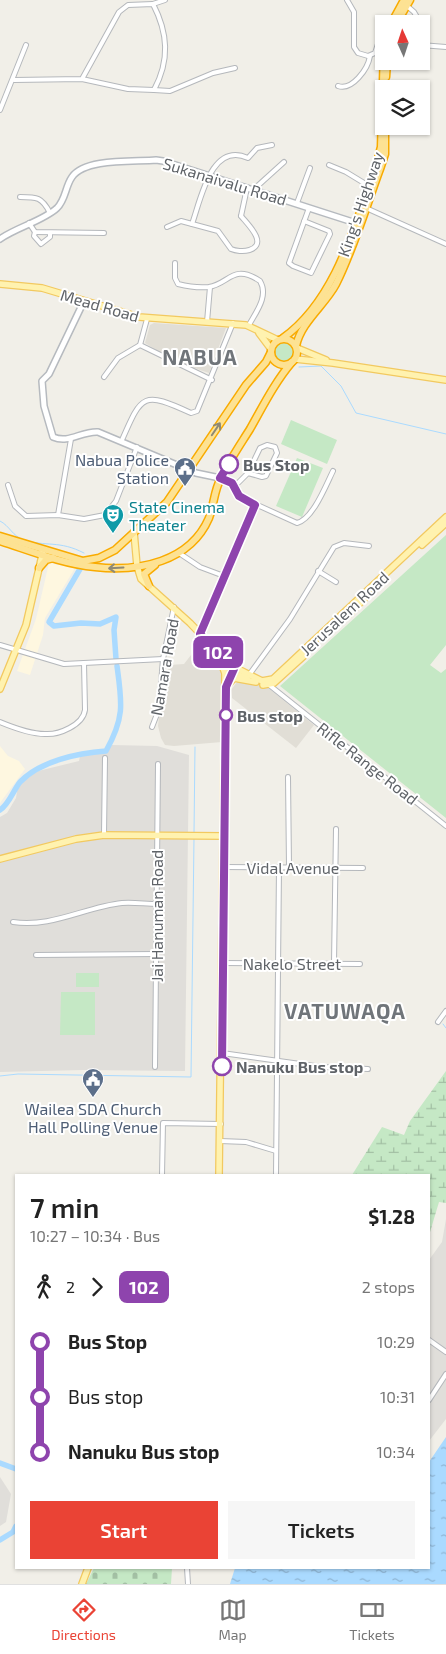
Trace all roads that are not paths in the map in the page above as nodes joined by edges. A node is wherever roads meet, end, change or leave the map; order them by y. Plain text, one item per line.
1 (165, 0) edge
2 (347, 0) edge
3 (407, 2) edge
4 (153, 4) junction
5 (398, 15) edge
6 (416, 15) edge
7 (26, 45) dead end
8 (430, 46) edge
9 (446, 47) edge
10 (375, 52) edge
11 (370, 56) junction
12 (234, 68) dead end
13 (383, 70) edge
14 (82, 79) junction
15 (14, 80) junction
16 (338, 86) dead end
17 (154, 90) junction
18 (1, 108) edge
19 (386, 135) edge
20 (272, 145) dead end
21 (284, 162) dead end
22 (329, 165) dead end
23 (310, 168) dead end
24 (209, 176) junction
25 (369, 186) junction
26 (250, 189) junction
27 (20, 197) dead end
28 (297, 203) junction
29 (364, 207) junction
30 (309, 208) junction
31 (50, 213) junction
32 (304, 221) junction
33 (29, 223) junction
34 (357, 223) junction
35 (192, 224) junction
36 (168, 227) dead end
37 (35, 232) junction
38 (50, 232) junction
39 (104, 233) dead end
40 (0, 239) edge
41 (446, 244) edge
42 (175, 263) dead end
43 (0, 284) edge
44 (210, 287) junction
45 (84, 301) junction
46 (147, 319) junction
47 (207, 322) junction
48 (233, 323) junction
49 (249, 326) junction
50 (258, 332) junction
51 (280, 339) junction
52 (140, 346) junction
53 (297, 347) junction
54 (271, 351) junction
55 (294, 361) junction
56 (333, 362) junction
57 (104, 377) dead end
58 (212, 380) junction
59 (446, 380) edge
60 (71, 439) junction
61 (122, 440) junction
62 (137, 447) junction
63 (189, 470) junction
64 (333, 471) dead end
65 (248, 473) junction
66 (220, 478) junction
67 (232, 483) junction
68 (8, 485) dead end
69 (255, 505) junction
70 (58, 515) junction
71 (446, 517) edge
72 (446, 523) edge
73 (134, 532) junction
74 (0, 536) edge
75 (0, 541) edge
76 (369, 546) dead end
77 (43, 552) junction
78 (179, 553) junction
79 (57, 558) junction
80 (163, 561) junction
81 (137, 566) junction
82 (39, 568) junction
83 (318, 571) junction
84 (224, 576) junction
85 (336, 582) dead end
86 (149, 586) junction
87 (174, 607) junction
88 (200, 634) junction
89 (0, 645) edge
90 (16, 650) junction
91 (163, 659) junction
92 (84, 663) junction
93 (229, 670) junction
94 (249, 675) junction
95 (256, 682) junction
96 (268, 684) junction
97 (226, 687) junction
98 (0, 690) edge
99 (0, 722) edge
100 (152, 727) dead end
101 (105, 758) dead end
102 (158, 764) dead end
103 (288, 777) dead end
104 (446, 826) edge
105 (336, 829) dead end
106 (104, 835) junction
107 (157, 835) junction
108 (224, 836) junction
109 (0, 859) edge
110 (223, 867) junction
111 (279, 867) junction
112 (289, 867) junction
113 (335, 868) junction
114 (363, 868) dead end
115 (157, 904) junction
116 (13, 922) dead end
117 (156, 954) junction
118 (36, 955) dead end
119 (223, 963) junction
120 (278, 963) junction
121 (334, 963) junction
122 (360, 964) dead end
123 (446, 1011) edge
124 (438, 1022) dead end
125 (222, 1053) junction
126 (278, 1061) junction
127 (155, 1068) dead end
128 (368, 1070) dead end
129 (221, 1124) junction
130 (220, 1141) junction
131 (276, 1151) junction
132 (162, 1174) edge
133 (219, 1174) edge
134 (276, 1174) edge
135 (430, 1341) edge
136 (446, 1352) edge
137 (446, 1374) edge
138 (430, 1398) edge
139 (88, 1569) edge
140 (187, 1569) edge
141 (82, 1584) edge
142 (188, 1584) edge

1 - 4 street
2 - 11 street
3 - 5 highway
3 - 6 street
4 - 14 street
4 - 17 street
7 - 15 street
8 - 9 street
10 - 11 street
11 - 16 street
12 - 17 street
13 - 25 highway, King's Highway
14 - 15 street
14 - 17 street
15 - 18 street
19 - 29 highway, King's Highway
20 - 24 street
21 - 26 street
22 - 25 street
23 - 28 street
24 - 26 main road, Sukanaivalu Road
24 - 31 main road, Sukanaivalu Road
24 - 35 street
25 - 29 highway, King's Highway
26 - 28 main road, Sukanaivalu Road
26 - 35 street
27 - 31 street
28 - 30 main road, Sukanaivalu Road
29 - 34 highway, King's Highway
29 - 41 street
30 - 32 street
30 - 34 main road, Sukanaivalu Road
31 - 33 main road, Sukanaivalu Road
32 - 32 street
33 - 37 street
33 - 40 main road, Sukanaivalu Road
34 - 51 highway, King's Highway
34 - 53 highway, King's Highway
35 - 36 street
37 - 38 street
37 - 38 street
38 - 39 street
42 - 44 street
43 - 45 main road, Mead Road
44 - 47 street
44 - 49 street
45 - 46 main road, Mead Road
45 - 60 main road
46 - 47 main road, Mead Road
46 - 52 street
47 - 48 main road, Mead Road
48 - 49 main road, Mead Road
48 - 58 street
49 - 50 main road, Mead Road
50 - 51 main road, Mead Road
50 - 54 main road, Mead Road
51 - 53 highway
51 - 54 highway
52 - 57 street
52 - 58 street
53 - 55 highway
53 - 56 main road
54 - 55 highway
63 -> 54 highway
55 - 56 main road
55 - 66 highway
56 - 59 main road
58 - 61 street
60 - 61 main road
60 - 70 street
61 - 62 main road
62 - 63 main road
62 - 70 street
63 - 66 main road
63 - 73 highway
64 - 69 street
65 - 65 street
65 - 67 street
66 - 67 street
66 - 78 highway
67 - 69 street
68 - 70 street
69 - 84 street
71 - 96 main road, Jerusalem Road
72 - 96 main road, Jerusalem Road
73 - 77 highway
73 - 81 main road
74 - 77 highway
75 - 77 highway
76 - 83 street
77 - 79 highway
77 - 82 main road
78 - 80 highway
78 - 84 street
81 -> 79 highway
79 - 82 highway
80 - 81 highway
80 - 86 highway
81 - 86 main road
82 - 90 main road
83 - 85 street
83 - 94 street
84 - 88 street
86 - 87 main road
87 - 88 main road
87 - 91 street, Namara Road
88 - 93 main road
89 - 90 street
90 - 92 street
90 - 98 main road
91 - 92 street
91 - 100 street, Namara Road
92 - 99 street
93 - 94 main road
93 - 95 main road
93 - 97 main road
94 - 96 main road
95 - 96 main road
95 - 97 main road
96 - 104 street, Rifle Range Road
97 - 108 main road
101 - 106 street
102 - 107 street, Jai Hanuman Road
103 - 112 street
105 - 113 street
106 - 107 main road
106 - 109 main road
107 - 108 main road
107 - 115 street, Jai Hanuman Road
108 - 110 main road
110 - 111 street, Vidal Avenue
110 - 119 main road
111 - 112 street, Vidal Avenue
111 - 120 street
112 - 113 street, Vidal Avenue
113 - 114 street, Vidal Avenue
113 - 121 street
115 - 116 street
115 - 117 street, Jai Hanuman Road
117 - 118 street
117 - 127 street, Jai Hanuman Road
119 - 120 street, Nakelo Street
119 - 125 main road
120 - 121 street, Nakelo Street
120 - 126 street
121 - 122 street, Nakelo Street
123 - 124 street
125 - 126 street
125 - 129 main road
126 - 128 street
126 - 131 street
129 - 130 main road
129 - 132 street
130 - 131 street
130 - 133 main road
131 - 134 street
135 - 136 street
137 - 138 street
139 - 141 main road
140 - 142 street

